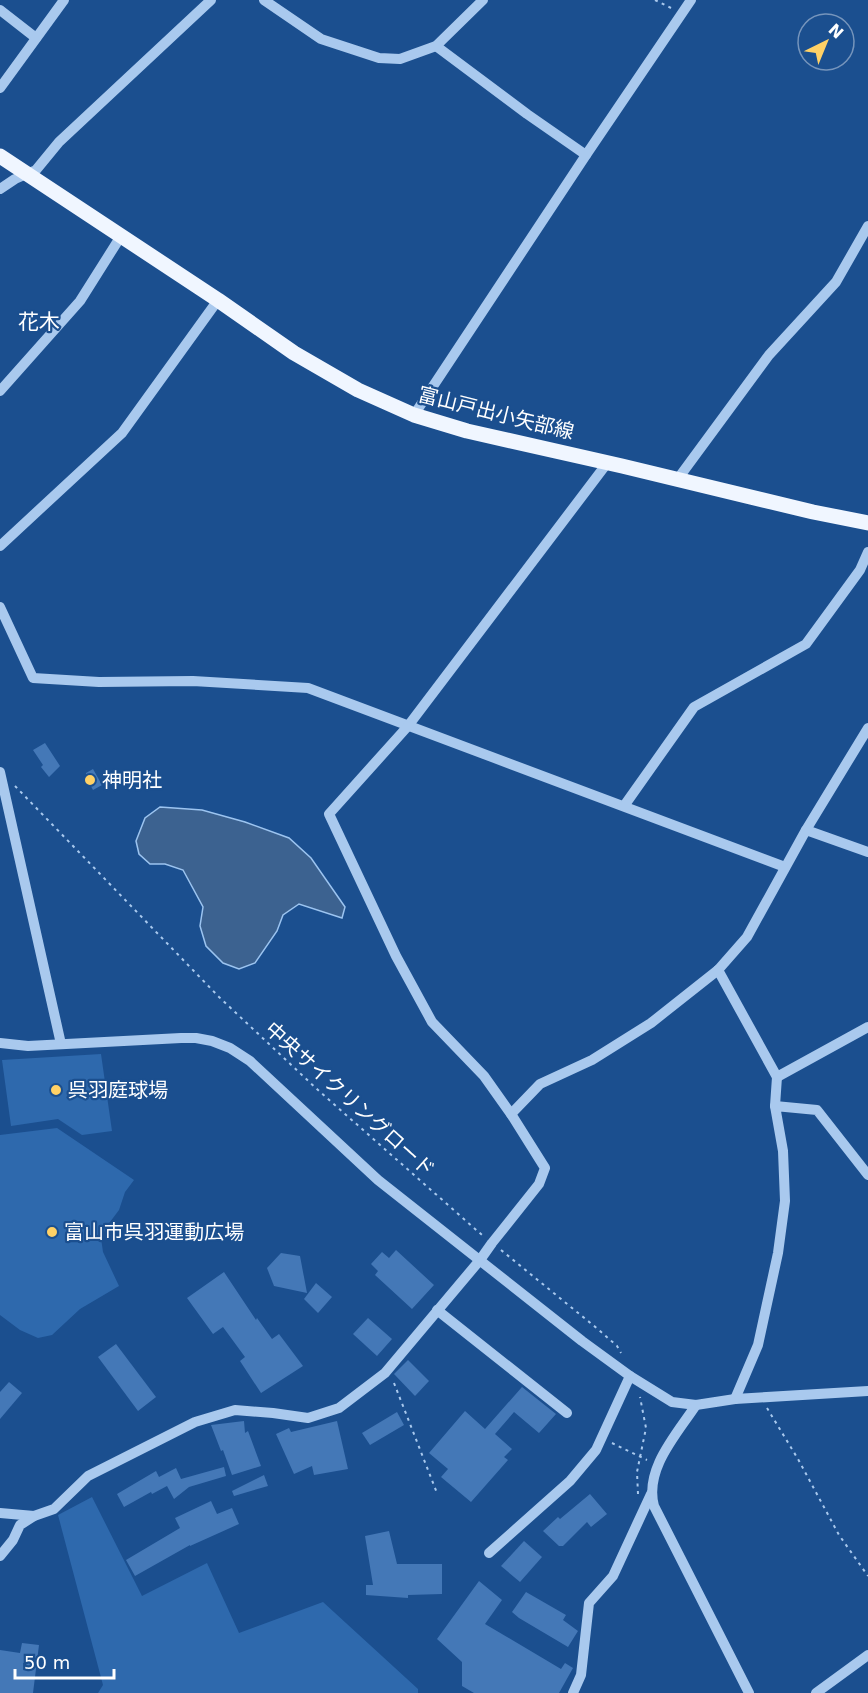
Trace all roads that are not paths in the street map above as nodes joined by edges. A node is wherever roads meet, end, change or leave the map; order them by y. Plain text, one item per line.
1 (64, 0) edge
2 (211, 0) edge
3 (264, 0) edge
4 (483, 0) edge
5 (691, 0) edge
6 (0, 10) edge
7 (36, 38) junction
8 (436, 46) junction
9 (0, 88) edge
10 (586, 154) junction
11 (0, 156) edge
12 (27, 174) junction
13 (0, 189) edge
14 (868, 226) edge
15 (121, 236) junction
16 (218, 300) junction
17 (0, 391) edge
18 (414, 415) junction
19 (608, 462) junction
20 (677, 480) junction
21 (868, 523) edge
22 (0, 546) edge
23 (868, 552) edge
24 (0, 607) edge
25 (408, 726) junction
26 (868, 728) edge
27 (0, 772) edge
28 (624, 806) junction
29 (806, 830) junction
30 (868, 852) edge
31 (785, 867) junction
32 (718, 970) junction
33 (868, 1027) edge
34 (0, 1043) edge
35 (61, 1044) junction
36 (777, 1077) junction
37 (776, 1106) junction
38 (511, 1114) junction
39 (868, 1175) edge
40 (480, 1260) junction
41 (437, 1310) junction
42 (632, 1377) junction
43 (868, 1391) edge
44 (735, 1399) junction
45 (696, 1405) junction
46 (567, 1413) dead end
47 (651, 1494) junction
48 (0, 1513) edge
49 (34, 1516) junction
50 (489, 1553) dead end
51 (0, 1556) edge
52 (868, 1655) edge
53 (573, 1693) edge
54 (749, 1693) edge
55 (816, 1693) edge

1 - 7 street
2 - 12 street
3 - 8 street
4 - 8 street
5 - 10 street
6 - 7 street
7 - 9 street
8 - 10 street
10 - 18 street
11 - 12 main road, 富山戸出小矢部線
12 - 13 street
12 - 15 main road, 富山戸出小矢部線
14 - 20 street
15 - 16 main road, 富山戸出小矢部線
15 - 17 street
16 - 18 main road, 富山戸出小矢部線
16 - 22 street
18 - 19 main road, 富山戸出小矢部線
19 - 20 main road, 富山戸出小矢部線
19 - 25 street
20 - 21 main road, 富山戸出小矢部線
23 - 28 street
24 - 25 street
25 - 28 street
25 - 38 street
26 - 29 street
27 - 35 street
28 - 31 street
29 - 30 street
29 - 31 street
31 - 32 street
32 - 36 street
32 - 38 street
33 - 36 street
34 - 35 street
35 - 40 street
36 - 37 street
37 - 39 street
37 - 44 street
38 - 40 street
40 - 41 street
40 - 42 street
41 - 46 street
41 - 49 street
42 - 45 street
42 - 50 street
43 - 44 street
44 - 45 street
45 - 47 street
47 - 53 street
47 - 54 street
48 - 49 street
49 - 51 street
52 - 55 street

